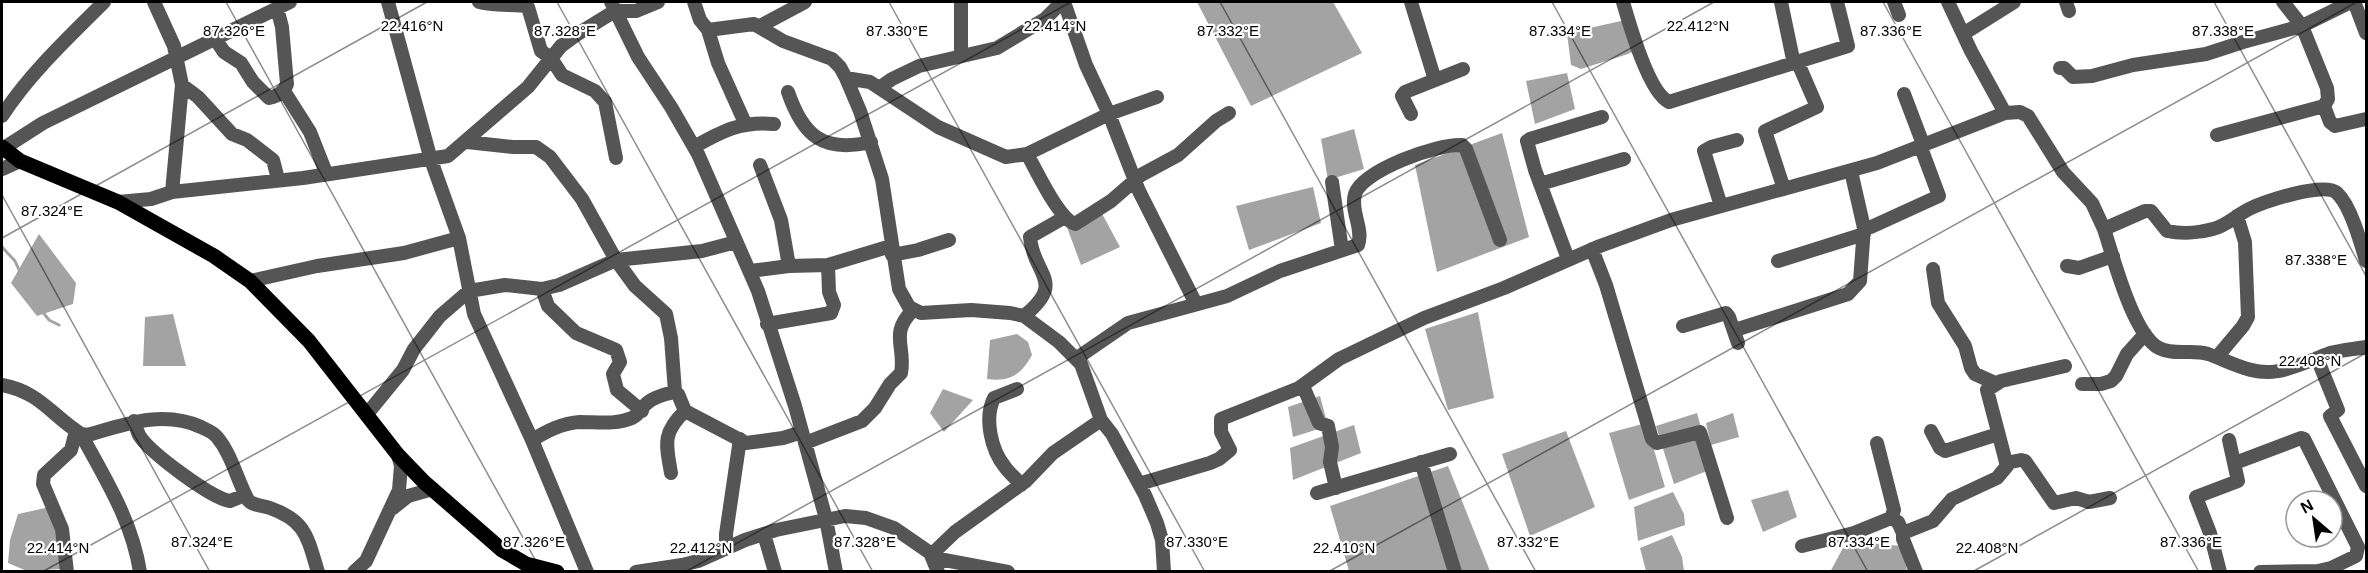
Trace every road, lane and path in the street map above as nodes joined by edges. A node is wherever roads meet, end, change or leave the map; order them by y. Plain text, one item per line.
1 (104, 2) edge
2 (154, 2) edge
3 (290, 2) edge
4 (388, 2) edge
5 (478, 2) edge
6 (658, 2) edge
7 (694, 2) edge
8 (805, 2) edge
9 (961, 2) edge
10 (1063, 2) edge
11 (1411, 2) edge
12 (1623, 2) edge
13 (1781, 2) edge
14 (1838, 2) edge
15 (1948, 2) edge
16 (2014, 2) edge
17 (2283, 2) edge
18 (2351, 2) edge
19 (613, 6) edge
20 (277, 8) junction
21 (760, 26) junction
22 (2302, 26) junction
23 (708, 30) junction
24 (2367, 33) edge
25 (1963, 34) junction
26 (214, 37) junction
27 (961, 55) junction
28 (551, 58) junction
29 (176, 59) junction
30 (1796, 63) junction
31 (2060, 68) dead end
32 (1463, 69) dead end
33 (846, 78) junction
34 (1435, 80) junction
35 (182, 85) junction
36 (879, 88) junction
37 (284, 91) junction
38 (788, 92) dead end
39 (1904, 94) dead end
40 (1157, 97) dead end
41 (2324, 106) junction
42 (1229, 113) dead end
43 (2005, 113) junction
44 (1109, 114) junction
45 (1411, 114) dead end
46 (2, 117) edge
47 (1602, 117) dead end
48 (2367, 119) edge
49 (745, 123) junction
50 (774, 124) dead end
51 (2217, 135) dead end
52 (1737, 140) dead end
53 (467, 142) junction
54 (871, 142) junction
55 (1921, 144) junction
56 (3, 147) edge
57 (694, 147) junction
58 (1027, 154) junction
59 (616, 158) dead end
60 (1624, 159) dead end
61 (431, 160) junction
62 (20, 161) junction
63 (760, 165) dead end
64 (2, 169) edge
65 (325, 170) dead end
66 (1851, 171) junction
67 (278, 179) junction
68 (1134, 179) junction
69 (1332, 182) dead end
70 (1540, 184) junction
71 (1784, 189) junction
72 (172, 192) junction
73 (118, 202) junction
74 (1721, 206) junction
75 (2237, 216) junction
76 (1065, 217) junction
77 (2360, 223) edge
78 (2104, 228) junction
79 (1864, 231) junction
80 (459, 238) junction
81 (949, 240) dead end
82 (1500, 240) dead end
83 (736, 242) junction
84 (1592, 249) junction
85 (892, 250) junction
86 (1342, 250) junction
87 (2113, 256) junction
88 (1568, 259) junction
89 (616, 260) junction
90 (1778, 261) dead end
91 (2367, 261) edge
92 (828, 265) junction
93 (789, 266) junction
94 (2067, 266) dead end
95 (1933, 269) dead end
96 (750, 271) junction
97 (250, 281) junction
98 (542, 289) junction
99 (469, 291) junction
100 (1196, 304) junction
101 (913, 310) junction
102 (1024, 316) junction
103 (767, 324) junction
104 (1683, 326) dead end
105 (2145, 334) junction
106 (2367, 347) edge
107 (2217, 357) junction
108 (1077, 358) junction
109 (2317, 358) junction
110 (2065, 366) dead end
111 (1995, 383) junction
112 (2082, 384) dead end
113 (2, 386) edge
114 (1303, 386) junction
115 (1017, 390) dead end
116 (675, 392) junction
117 (642, 411) junction
118 (685, 411) junction
119 (367, 414) junction
120 (1101, 420) junction
121 (134, 421) junction
122 (1931, 431) dead end
123 (79, 432) junction
124 (1998, 434) junction
125 (804, 437) junction
126 (532, 440) junction
127 (740, 440) junction
128 (2229, 440) dead end
129 (1877, 443) dead end
130 (1450, 454) dead end
131 (398, 455) junction
132 (1421, 462) junction
133 (2006, 463) junction
134 (2235, 463) junction
135 (671, 473) dead end
136 (1139, 484) junction
137 (1021, 486) junction
138 (2367, 486) edge
139 (1336, 488) junction
140 (432, 489) junction
141 (1317, 494) dead end
142 (245, 495) junction
143 (2110, 498) dead end
144 (390, 512) junction
145 (1727, 518) dead end
146 (1892, 518) junction
147 (826, 519) junction
148 (1903, 533) junction
149 (764, 534) junction
150 (1802, 546) dead end
151 (726, 548) junction
152 (932, 555) junction
153 (2361, 555) edge
154 (538, 570) edge
155 (67, 572) edge
156 (140, 572) edge
157 (318, 572) edge
158 (354, 572) edge
159 (557, 572) edge
160 (587, 572) edge
161 (636, 572) edge
162 (776, 572) edge
163 (836, 572) edge
164 (938, 572) edge
165 (1008, 572) edge
166 (1164, 572) edge
167 (1455, 572) edge
168 (1916, 572) edge
169 (2220, 572) edge
170 (2260, 572) edge

1 - 46 street
2 - 29 street
3 - 20 street
4 - 61 street
5 - 28 street
6 - 19 street
7 - 23 street
8 - 21 street
9 - 27 street
10 - 27 street
10 - 44 street
11 - 34 street
12 - 30 street
13 - 30 street
14 - 30 street
15 - 25 street
16 - 25 street
17 - 22 street
18 - 22 street
18 - 24 street
19 - 28 street
19 - 57 street
20 - 26 street
20 - 37 street
21 - 23 street
21 - 33 street
22 - 31 street
22 - 41 street
23 - 49 street
25 - 43 street
26 - 29 street
26 - 37 street
27 - 36 street
28 - 53 street
28 - 59 street
29 - 35 street
29 - 56 street
30 - 71 street
32 - 34 street
33 - 36 street
33 - 54 street
34 - 45 street
35 - 67 street
35 - 72 street
36 - 58 street
37 - 65 street
38 - 54 street
39 - 55 street
40 - 44 street
41 - 48 street
41 - 51 street
42 - 68 street
43 - 55 street
43 - 78 street
44 - 58 street
44 - 68 street
47 - 70 street
49 - 50 street
49 - 57 street
52 - 74 street
53 - 61 street
53 - 89 street
54 - 85 street
55 - 66 street
55 - 79 street
56 - 62 main road
57 - 83 street
58 - 76 street
60 - 70 street
61 - 67 street
61 - 80 street
62 - 64 street
62 - 73 main road
63 - 93 street
66 - 71 street
66 - 79 street
67 - 72 street
68 - 76 street
68 - 100 street
69 - 86 street
70 - 88 street
71 - 74 street
72 - 73 street
73 - 97 main road
74 - 84 street
75 - 77 street
75 - 78 street
75 - 107 street
76 - 102 street
77 - 91 street
78 - 87 street
79 - 90 street
79 - 104 street
80 - 97 street
80 - 99 street
81 - 85 street
82 - 86 street
83 - 89 street
83 - 96 street
84 - 88 street
84 - 145 street
85 - 92 street
85 - 101 street
86 - 100 street
87 - 94 street
87 - 105 street
88 - 114 street
89 - 98 street
89 - 116 street
92 - 93 street
92 - 103 street
93 - 96 street
95 - 111 street
96 - 103 street
97 - 119 main road
98 - 99 street
98 - 117 street
99 - 119 street
99 - 126 street
100 - 108 street
101 - 102 street
101 - 125 street
102 - 108 street
103 - 125 street
105 - 107 street
105 - 112 street
106 - 109 street
107 - 109 street
108 - 120 street
109 - 138 street
110 - 111 street
111 - 124 street
113 - 123 street
114 - 136 street
114 - 139 street
115 - 137 street
116 - 117 street
116 - 118 street
117 - 126 street
118 - 127 street
118 - 135 street
119 - 131 main road
120 - 136 street
120 - 137 street
121 - 123 street
121 - 142 street
121 - 142 street
122 - 124 street
123 - 155 street
123 - 156 street
124 - 133 street
125 - 127 street
125 - 147 street
126 - 160 street
127 - 151 street
128 - 134 street
129 - 146 street
130 - 132 street
131 - 140 main road
131 - 144 street
132 - 139 street
132 - 167 street
133 - 143 street
133 - 148 street
134 - 153 street
134 - 169 street
136 - 166 street
137 - 152 street
139 - 141 street
140 - 144 street
140 - 154 main road
142 - 157 street
144 - 158 street
146 - 148 street
146 - 150 street
147 - 149 street
147 - 152 street
147 - 163 street
148 - 168 street
149 - 151 street
149 - 162 street
151 - 161 street
152 - 164 street
152 - 165 street
153 - 170 street
154 - 159 main road

